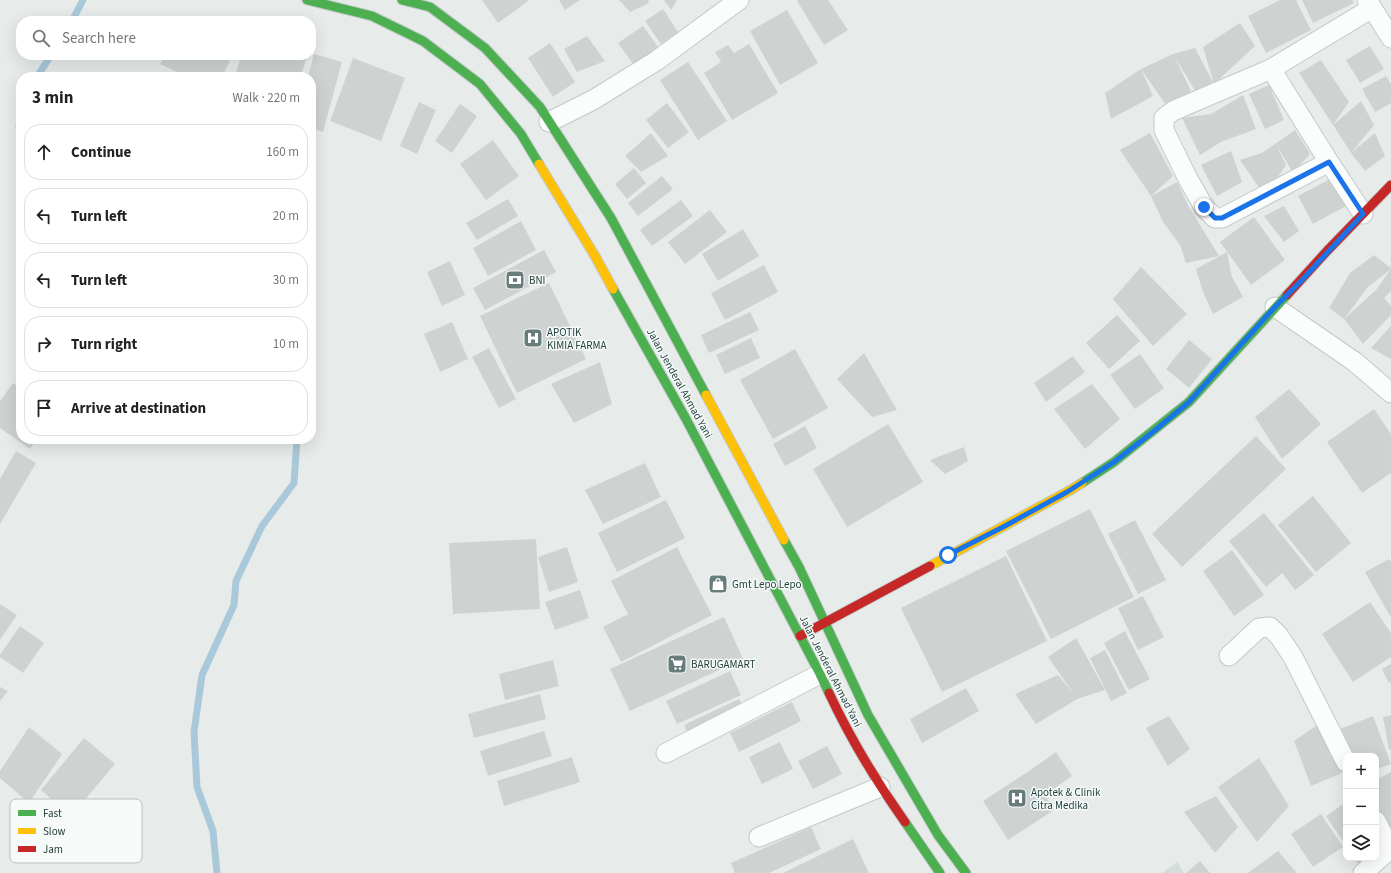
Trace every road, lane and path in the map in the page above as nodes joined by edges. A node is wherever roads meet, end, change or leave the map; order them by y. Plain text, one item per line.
1 (306, 0) edge
2 (402, 0) edge
3 (739, 0) edge
4 (430, 4) edge
5 (1370, 4) edge
6 (1391, 38) edge
7 (1271, 69) junction
8 (548, 122) junction
9 (1329, 162) junction
10 (1391, 185) edge
11 (1363, 214) junction
12 (1275, 307) junction
13 (1391, 393) edge
14 (826, 622) junction
15 (800, 636) junction
16 (1229, 656) dead end
17 (820, 674) junction
18 (666, 753) dead end
19 (1343, 756) edge
20 (880, 787) junction
21 (1378, 825) edge
22 (759, 837) dead end
23 (1391, 849) edge
24 (1365, 872) edge
25 (940, 873) edge
26 (966, 873) edge

1 - 15 main road, Jalan Jenderal Ahmad Yani
2 - 4 main road, Jalan Jenderal Ahmad Yani
3 - 8 street
4 - 8 main road, Jalan Jenderal Ahmad Yani
5 - 6 street
5 - 7 street
7 - 9 street
7 - 9 street
8 - 14 main road, Jalan Jenderal Ahmad Yani
9 - 11 street
10 - 11 main road
11 - 12 main road
12 - 13 street
12 - 14 main road
14 - 15 main road
14 - 26 main road, Jalan Jenderal Ahmad Yani
15 - 17 main road, Jalan Jenderal Ahmad Yani
16 - 19 street
17 - 18 street
17 - 20 main road, Jalan Jenderal Ahmad Yani
20 - 22 street
20 - 25 main road, Jalan Jenderal Ahmad Yani
21 - 23 street
23 - 24 street

